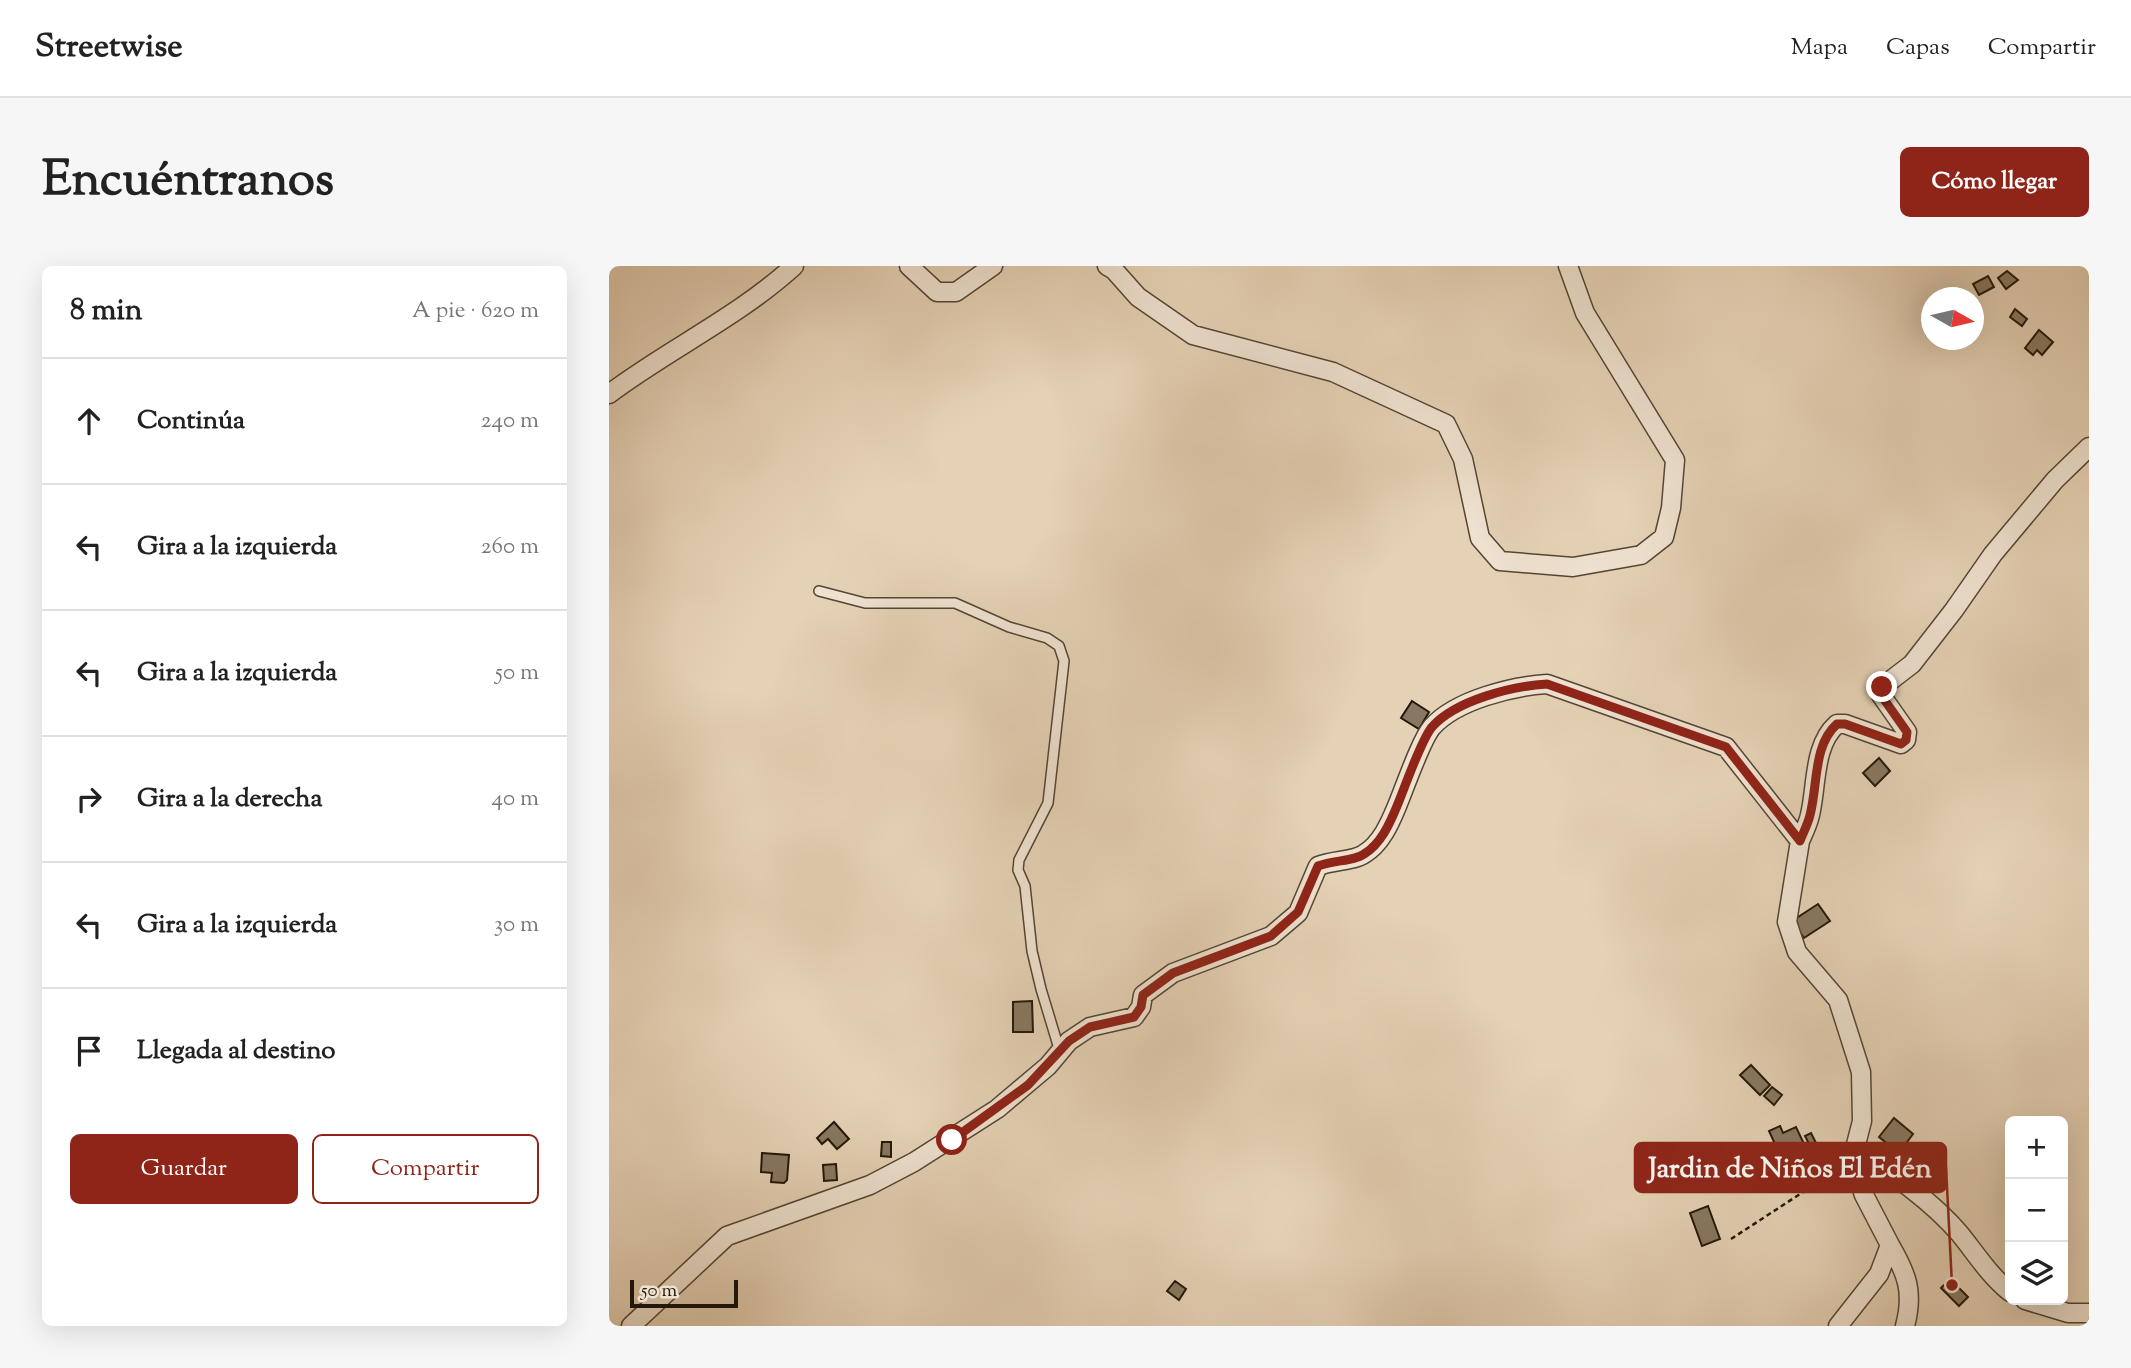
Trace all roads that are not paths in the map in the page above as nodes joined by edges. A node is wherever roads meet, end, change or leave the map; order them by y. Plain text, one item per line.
1 (794, 266) edge
2 (909, 266) edge
3 (993, 266) edge
4 (1107, 266) edge
5 (1568, 266) edge
6 (609, 394) edge
7 (2089, 447) edge
8 (819, 591) dead end
9 (1800, 841) junction
10 (1060, 1052) junction
11 (1853, 1155) junction
12 (1890, 1245) junction
13 (2005, 1287) edge
14 (2042, 1305) edge
15 (2089, 1313) edge
16 (631, 1326) edge
17 (1838, 1326) edge
18 (1905, 1326) edge

1 - 6 street
2 - 3 street
4 - 5 street
7 - 9 street
8 - 10 lane
9 - 10 street
9 - 11 street
10 - 16 street
11 - 12 street
11 - 13 street
12 - 17 street
12 - 18 street
14 - 15 street

